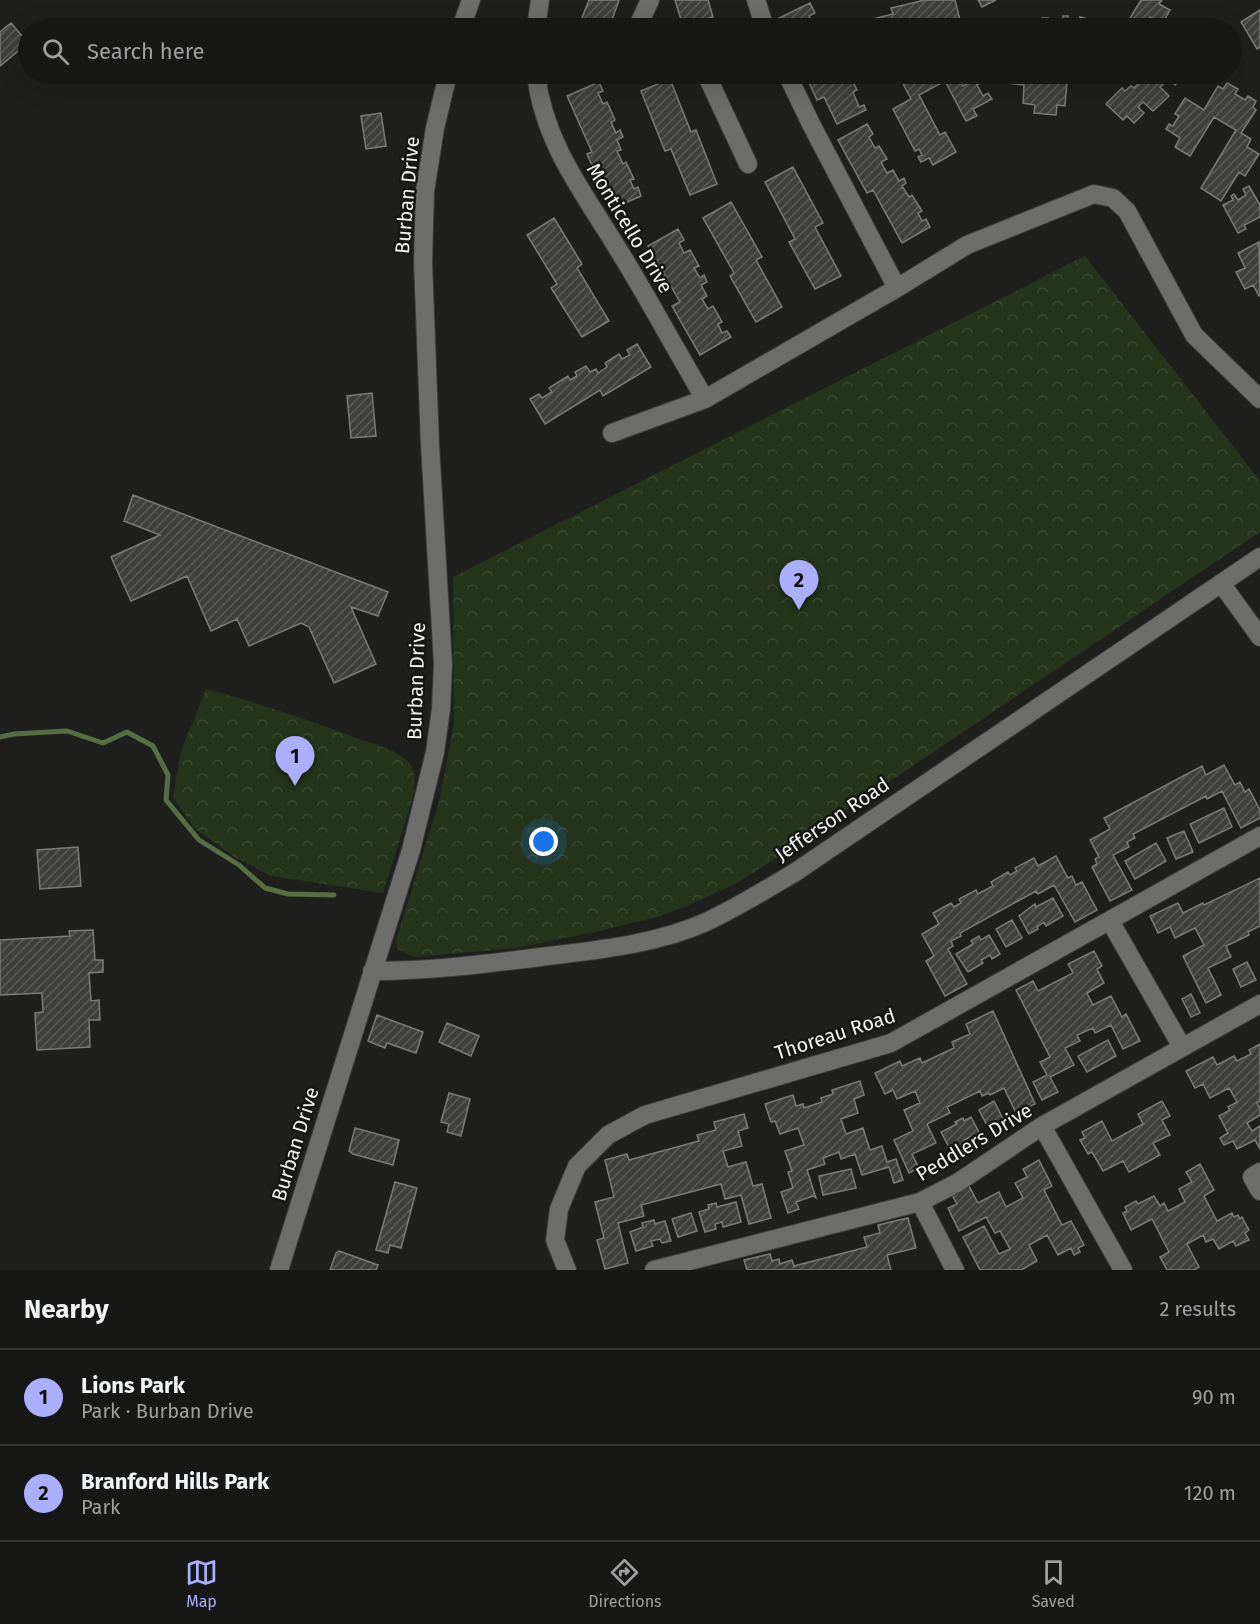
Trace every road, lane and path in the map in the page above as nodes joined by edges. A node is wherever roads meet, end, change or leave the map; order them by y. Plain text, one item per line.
1 (471, 0) edge
2 (540, 0) edge
3 (650, 0) edge
4 (756, 0) edge
5 (465, 18) edge
6 (537, 18) edge
7 (642, 18) edge
8 (757, 18) edge
9 (446, 84) edge
10 (537, 84) edge
11 (711, 84) edge
12 (791, 84) edge
13 (747, 164) dead end
14 (897, 288) junction
15 (705, 399) junction
16 (1260, 399) edge
17 (612, 433) dead end
18 (1260, 557) edge
19 (1221, 583) junction
20 (1260, 637) edge
21 (1260, 836) edge
22 (1110, 921) junction
23 (372, 971) junction
24 (1260, 1004) edge
25 (1182, 1047) junction
26 (1042, 1126) junction
27 (1260, 1172) edge
28 (1260, 1191) edge
29 (920, 1202) junction
30 (279, 1270) edge
31 (567, 1270) edge
32 (654, 1270) edge
33 (955, 1270) edge
34 (1123, 1270) edge

1 - 5 street
2 - 6 street
3 - 7 street
4 - 8 street
9 - 23 street, Burban Drive
10 - 15 street, Monticello Drive
11 - 13 street
12 - 14 street
14 - 15 street
14 - 16 street
15 - 17 street
18 - 19 street, Jefferson Road
19 - 20 street
19 - 23 street, Jefferson Road
21 - 22 street, Thoreau Road
22 - 25 street
22 - 31 street, Thoreau Road
23 - 30 street, Burban Drive
24 - 25 street, Peddlers Drive
25 - 26 street, Peddlers Drive
26 - 29 street, Peddlers Drive
26 - 34 street
27 - 28 street
29 - 32 street, Peddlers Drive
29 - 33 street

